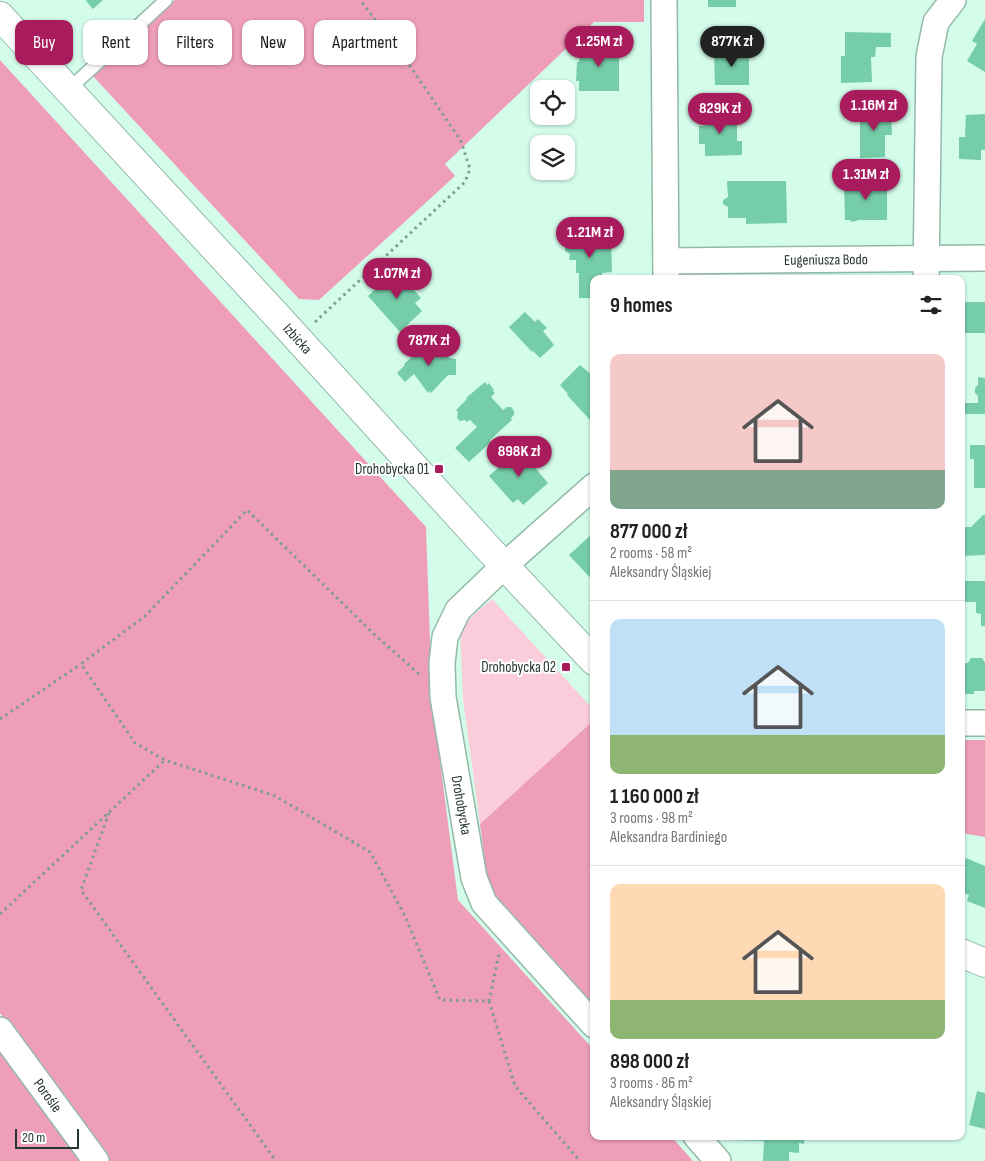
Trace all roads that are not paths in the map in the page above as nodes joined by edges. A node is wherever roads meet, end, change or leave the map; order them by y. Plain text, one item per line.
1 (166, 0) edge
2 (664, 0) edge
3 (954, 0) edge
4 (0, 16) edge
5 (68, 90) junction
6 (985, 258) edge
7 (926, 268) edge
8 (666, 270) edge
9 (590, 490) edge
10 (504, 565) junction
11 (590, 657) edge
12 (965, 723) edge
13 (985, 723) edge
14 (965, 955) edge
15 (985, 963) edge
16 (590, 1020) edge
17 (0, 1030) edge
18 (700, 1140) edge
19 (96, 1161) edge
20 (718, 1161) edge

1 - 5 lane
2 - 8 street
3 - 7 street
4 - 5 street, Izbicka
5 - 10 street, Izbicka
6 - 7 street, Eugeniusza Bodo
7 - 8 street, Eugeniusza Bodo
9 - 10 street, Drohobycka
10 - 11 street, Izbicka
10 - 16 street, Drohobycka
12 - 13 street
14 - 15 street
17 - 19 street, Porośle
18 - 20 street

